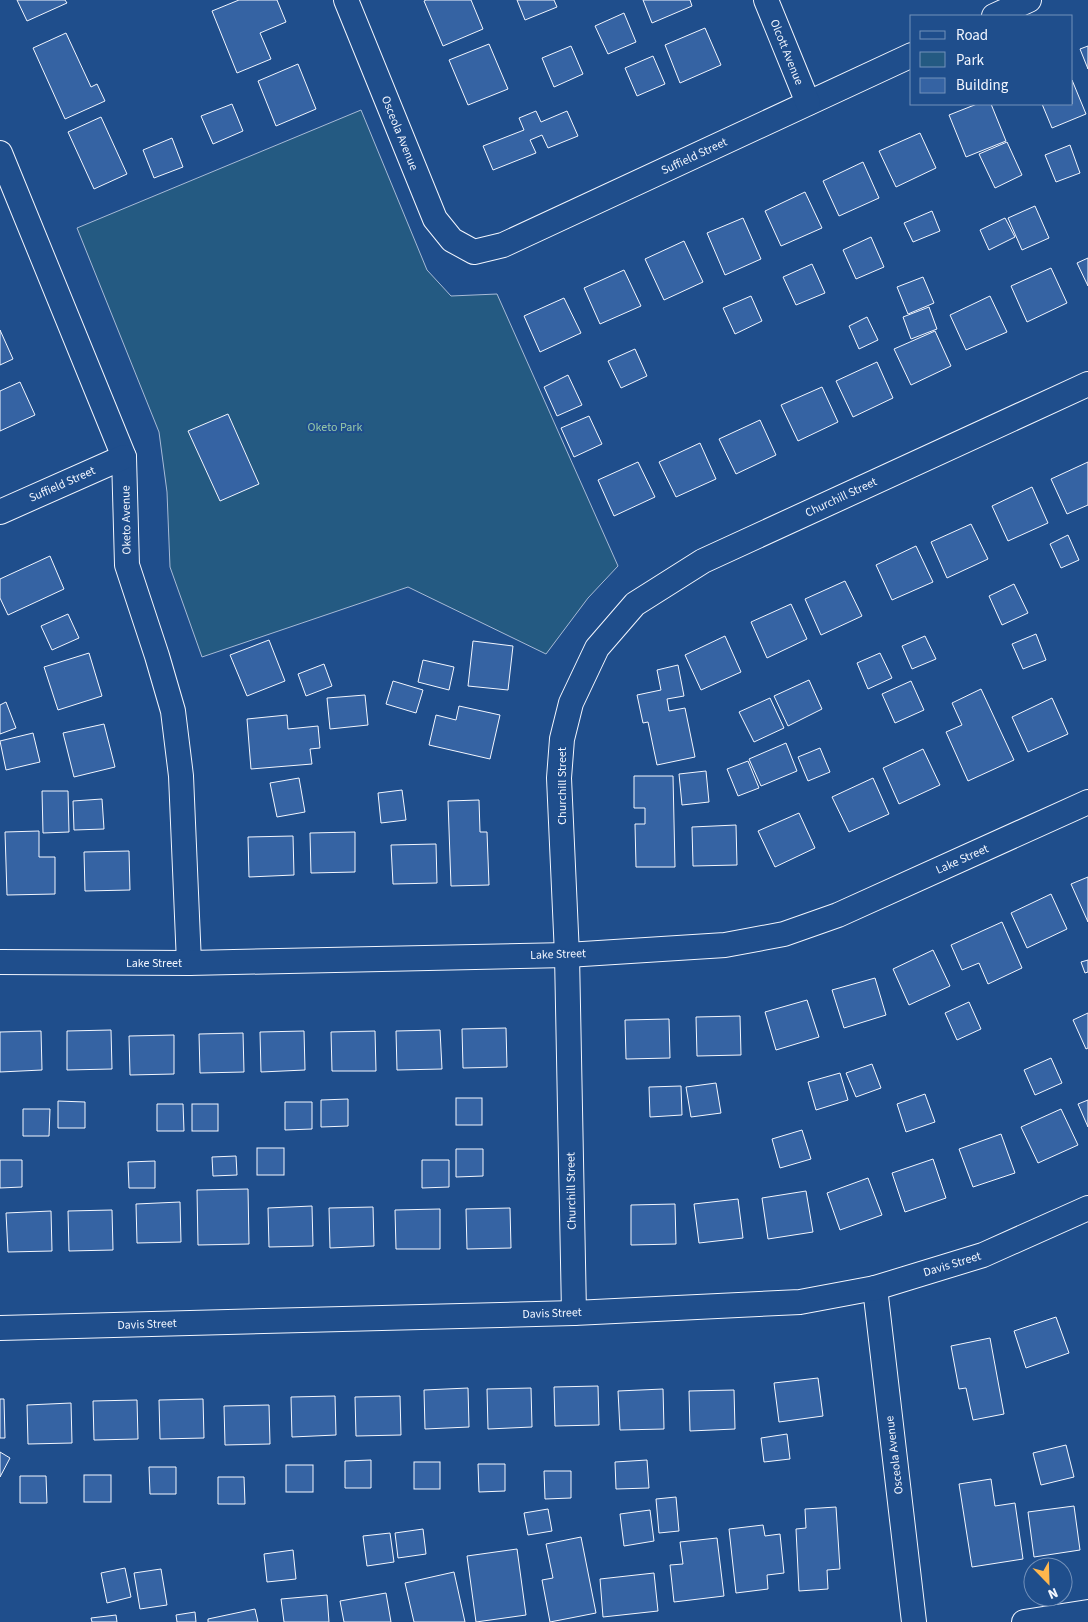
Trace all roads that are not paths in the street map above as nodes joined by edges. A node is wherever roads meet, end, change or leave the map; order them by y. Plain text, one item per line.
1 (346, 0) edge
2 (766, 0) edge
3 (1029, 0) edge
4 (996, 15) edge
5 (910, 56) edge
6 (808, 103) junction
7 (0, 154) edge
8 (474, 252) joint
9 (1088, 384) edge
10 (124, 457) junction
11 (0, 512) edge
12 (1088, 802) edge
13 (567, 955) junction
14 (0, 962) edge
15 (189, 963) junction
16 (1088, 1208) edge
17 (875, 1288) junction
18 (574, 1313) junction
19 (0, 1328) edge
20 (1088, 1612) edge
21 (914, 1622) edge
22 (1024, 1622) edge

1 - 8 street, Osceola Avenue
2 - 6 street, Olcott Avenue
3 - 4 street
5 - 6 street, Suffield Street
6 - 8 street, Suffield Street
7 - 10 street, Oketo Avenue
9 - 13 street, Churchill Street
10 - 11 street, Suffield Street
10 - 15 street, Oketo Avenue
12 - 13 street, Lake Street
13 - 15 street, Lake Street
13 - 18 street, Churchill Street
14 - 15 street, Lake Street
16 - 17 street, Davis Street
17 - 18 street, Davis Street
17 - 21 street, Osceola Avenue
18 - 19 street, Davis Street
20 - 22 street

